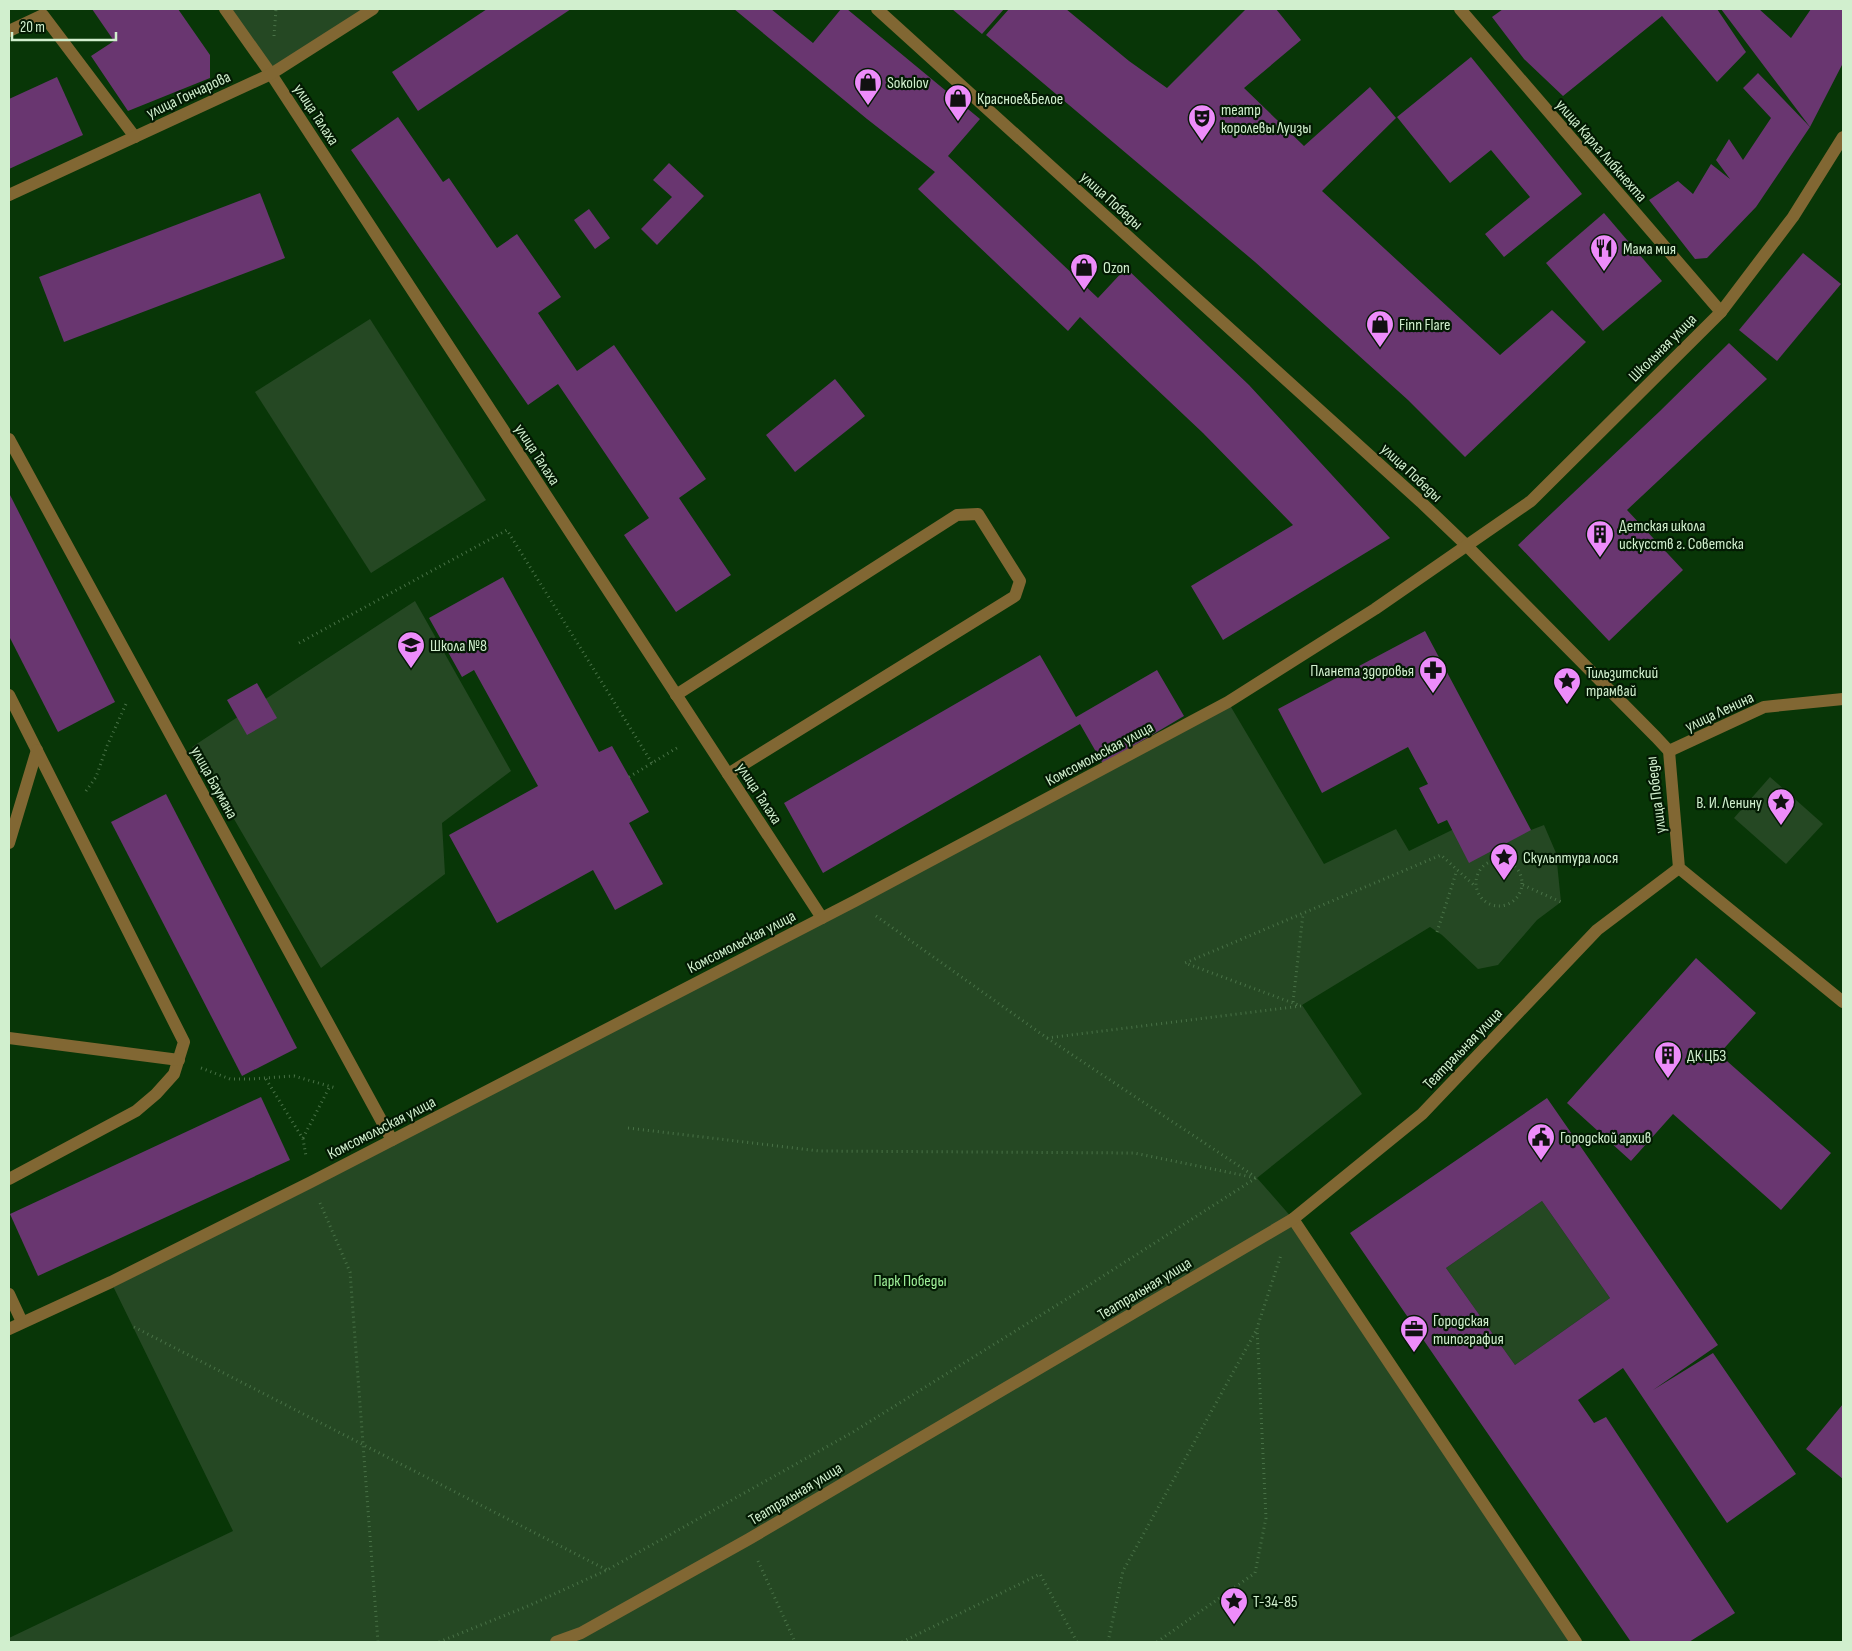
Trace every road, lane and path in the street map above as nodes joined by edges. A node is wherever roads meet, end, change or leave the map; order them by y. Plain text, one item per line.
1 (225, 9) edge
2 (373, 9) edge
3 (877, 9) edge
4 (1460, 9) edge
5 (9, 31) edge
6 (271, 74) junction
7 (135, 137) junction
8 (1843, 137) edge
9 (9, 195) edge
10 (1721, 312) junction
11 (9, 439) edge
12 (1466, 545) junction
13 (299, 643) dead end
14 (138, 677) junction
15 (9, 694) edge
16 (676, 695) junction
17 (1843, 699) edge
18 (701, 732) junction
19 (37, 750) junction
20 (1669, 752) junction
21 (652, 763) junction
22 (728, 774) junction
23 (629, 777) dead end
24 (68, 813) junction
25 (9, 843) edge
26 (1679, 868) junction
27 (1457, 870) junction
28 (1523, 885) junction
29 (1476, 887) junction
30 (855, 901) junction
31 (1561, 902) dead end
32 (1303, 913) junction
33 (822, 918) junction
34 (1437, 932) dead end
35 (1293, 1002) junction
36 (1843, 1002) edge
37 (9, 1038) edge
38 (1047, 1038) junction
39 (179, 1060) junction
40 (266, 1079) junction
41 (330, 1086) junction
42 (368, 1096) junction
43 (628, 1128) dead end
44 (303, 1139) junction
45 (392, 1140) junction
46 (1256, 1178) junction
47 (9, 1179) edge
48 (311, 1182) junction
49 (1293, 1218) junction
50 (9, 1294) edge
51 (22, 1322) junction
52 (134, 1327) dead end
53 (1257, 1328) junction
54 (9, 1329) edge
55 (363, 1446) junction
56 (749, 1539) junction
57 (607, 1570) junction
58 (378, 1642) edge
59 (439, 1642) edge
60 (556, 1642) edge
61 (795, 1642) edge
62 (902, 1642) edge
63 (1077, 1642) edge
64 (1108, 1642) edge
65 (1157, 1642) edge
66 (1576, 1642) edge

1 - 6 street, улица Талаха
2 - 6 street, улица Гончарова
3 - 12 street, улица Победы
4 - 10 street, улица Карла Либкнехта
5 - 7 street
6 - 7 street, улица Гончарова
6 - 16 street, улица Талаха
7 - 9 street, улица Гончарова
8 - 10 street, Школьная улица
10 - 12 street, Школьная улица
11 - 14 street, улица Баумана
12 - 20 street, улица Победы
12 - 30 street, Комсомольская улица
13 - 21 path
14 - 24 path
14 - 42 street, улица Баумана
15 - 19 street
16 - 18 street, улица Талаха
16 - 22 street
17 - 20 street, улица Ленина
18 - 21 path
18 - 22 street, улица Талаха
19 - 24 street
19 - 25 street
20 - 26 street, улица Победы
21 - 23 path
22 - 33 street, улица Талаха
24 - 39 street
26 - 36 street
26 - 49 street, Театральная улица
27 - 29 path
27 - 32 path
27 - 34 path
28 - 29 path
28 - 29 path
28 - 31 path
30 - 33 street, Комсомольская улица
30 - 38 path
32 - 35 path
32 - 35 path
33 - 45 street, Комсомольская улица
35 - 38 path
37 - 39 street
38 - 46 path
39 - 40 path
39 - 47 street
40 - 41 path
40 - 44 path
41 - 42 path
41 - 44 path
42 - 45 street, улица Баумана
43 - 46 path
44 - 48 path
45 - 48 street, Комсомольская улица
46 - 57 path
48 - 51 street, Комсомольская улица
48 - 55 path
49 - 53 path
49 - 56 street, Театральная улица
49 - 66 street
50 - 51 street
51 - 54 street, Комсомольская улица
52 - 55 path
53 - 64 path
53 - 65 path
55 - 57 path
55 - 58 path
56 - 60 street, Театральная улица
56 - 61 path
57 - 59 path
62 - 63 path

